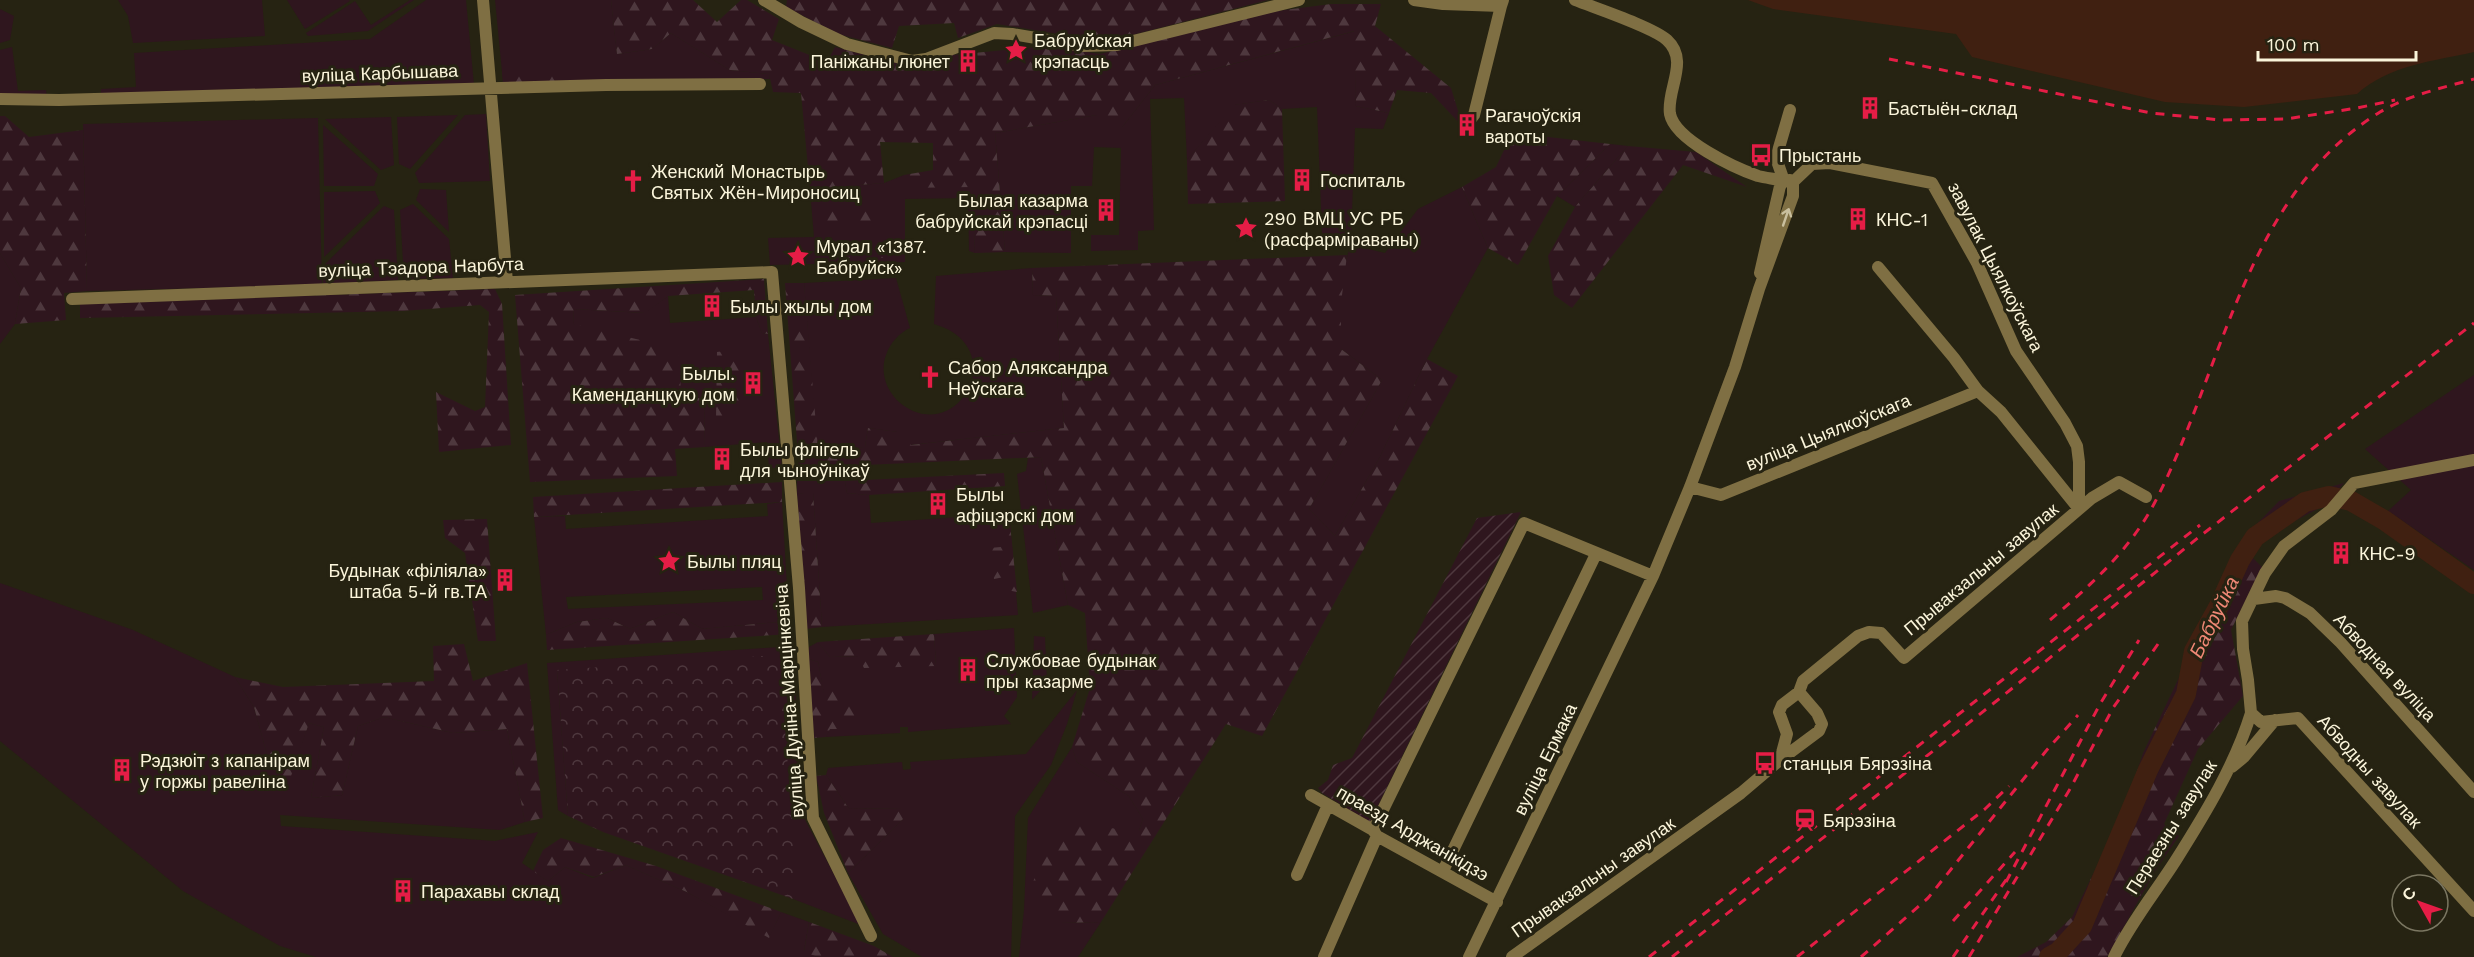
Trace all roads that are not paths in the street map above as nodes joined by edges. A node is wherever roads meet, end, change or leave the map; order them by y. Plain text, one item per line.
1 (483, 0) edge
2 (764, 0) edge
3 (1299, 0) edge
4 (1414, 0) edge
5 (1575, 0) edge
6 (1502, 3) edge
7 (760, 84) dead end
8 (490, 88) junction
9 (0, 99) edge
10 (1790, 110) dead end
11 (1468, 123) dead end
12 (1789, 182) junction
13 (1878, 267) dead end
14 (772, 272) joint
15 (507, 282) junction
16 (72, 298) dead end
17 (1978, 391) junction
18 (2474, 460) edge
19 (1690, 487) junction
20 (2146, 497) dead end
21 (2079, 509) junction
22 (1596, 554) junction
23 (1653, 576) junction
24 (2254, 599) junction
25 (1799, 692) junction
26 (2251, 712) junction
27 (2275, 720) junction
28 (1780, 760) junction
29 (2229, 769) junction
30 (2474, 792) edge
31 (1311, 795) dead end
32 (1328, 805) junction
33 (1375, 833) junction
34 (1443, 871) junction
35 (1297, 875) dead end
36 (1497, 902) junction
37 (2474, 911) edge
38 (872, 936) dead end
39 (1324, 957) edge
40 (1469, 957) edge
41 (1512, 957) edge
42 (2114, 957) edge

1 - 8 street
2 - 3 street
4 - 6 street
5 - 12 street
6 - 11 street
7 - 8 street, вуліца Карбышава
8 - 9 street, вуліца Карбышава
8 - 15 street
10 - 12 street
12 - 19 street, вуліца Ермака
12 - 21 street, завулак Цыялкоўскага
13 - 17 street
14 - 15 street, вуліца Тэадора Нарбута
14 - 38 street, вуліца Дуніна-Марцінкевіча
15 - 16 street, вуліца Тэадора Нарбута
17 - 19 street, вуліца Цыялкоўскага
17 - 21 street
18 - 24 street
19 - 23 street, вуліца Ермака
20 - 21 street
21 - 25 street, Прывакзальны завулак
22 - 23 street
22 - 33 street
22 - 34 street
23 - 36 street, вуліца Ермака
24 - 26 street
24 - 30 street, Абводная вуліца
25 - 28 street, Прывакзальны завулак
25 - 28 street, Прывакзальны завулак
26 - 27 street, Абводны завулак
26 - 29 street, Пераезны завулак
27 - 29 street
27 - 37 street, Абводны завулак
28 - 41 street, Прывакзальны завулак
29 - 42 street, Пераезны завулак
31 - 32 street, праезд Арджанікідзэ
32 - 33 street, праезд Арджанікідзэ
32 - 35 street
33 - 34 street, праезд Арджанікідзэ
33 - 39 street
34 - 36 street, праезд Арджанікідзэ
36 - 40 street, вуліца Ермака

